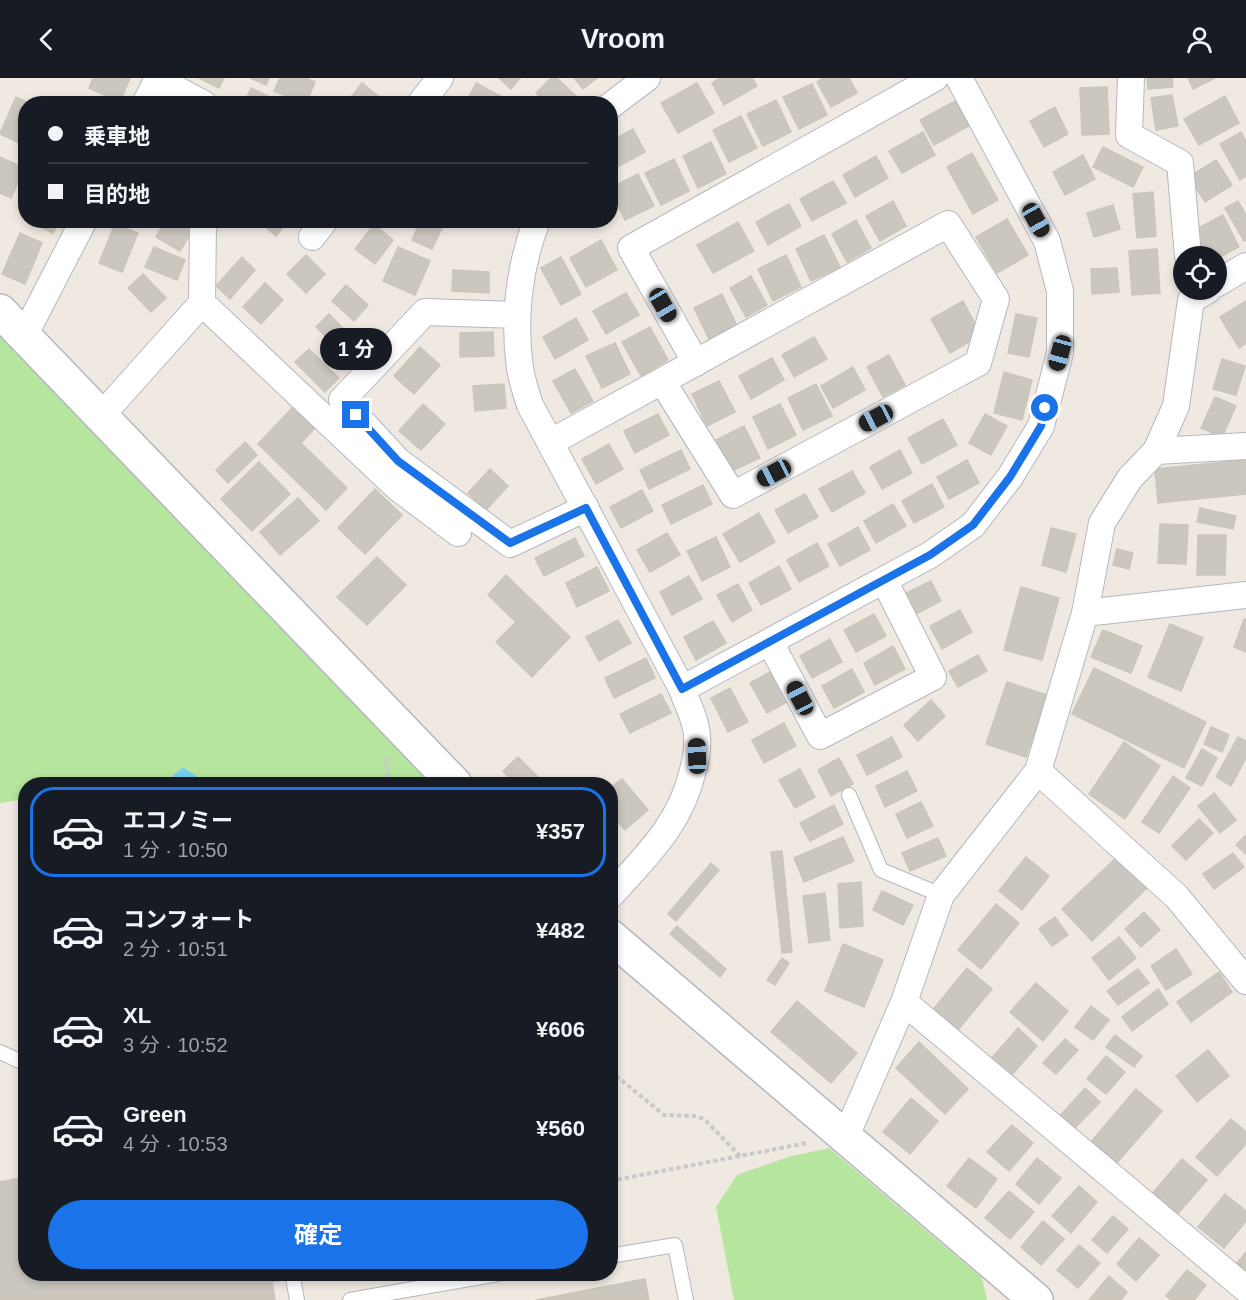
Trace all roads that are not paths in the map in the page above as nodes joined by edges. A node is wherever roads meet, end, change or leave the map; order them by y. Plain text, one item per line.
1 (158, 78) edge
2 (440, 78) edge
3 (647, 78) edge
4 (935, 78) edge
5 (959, 78) edge
6 (1131, 78) edge
7 (148, 96) edge
8 (190, 96) edge
9 (426, 96) edge
10 (618, 100) edge
11 (80, 228) edge
12 (203, 228) edge
13 (528, 228) edge
14 (1187, 246) edge
15 (1246, 266) edge
16 (1227, 277) edge
17 (1195, 300) edge
18 (202, 303) junction
19 (0, 311) edge
20 (516, 315) junction
21 (24, 336) junction
22 (696, 363) junction
23 (662, 381) junction
24 (101, 416) junction
25 (551, 442) junction
26 (1246, 446) edge
27 (1156, 451) junction
28 (586, 508) junction
29 (458, 533) dead end
30 (884, 580) junction
31 (1246, 595) edge
32 (1084, 613) junction
33 (770, 642) junction
34 (682, 689) junction
35 (1038, 771) junction
36 (448, 777) edge
37 (849, 795) dead end
38 (618, 887) edge
39 (940, 895) junction
40 (618, 943) edge
41 (1246, 981) edge
42 (904, 1002) junction
43 (0, 1052) edge
44 (18, 1060) edge
45 (846, 1136) junction
46 (618, 1255) edge
47 (294, 1281) edge
48 (421, 1281) edge
49 (1007, 1287) edge
50 (1246, 1289) edge
51 (297, 1300) edge
52 (350, 1300) edge
53 (686, 1300) edge
54 (1036, 1300) edge

1 - 7 street
1 - 8 street
2 - 9 street
3 - 10 street
4 - 22 street
5 - 30 street
6 - 14 street
11 - 21 street
12 - 18 street
13 - 20 street
15 - 16 street
17 - 27 street
18 - 24 street
18 - 29 street
19 - 21 street
20 - 25 street
20 - 28 street
21 - 24 street
22 - 23 street
22 - 23 street
23 - 25 street
24 - 36 street
25 - 28 street
26 - 27 street
27 - 32 street
28 - 34 street
30 - 33 street
30 - 33 street
31 - 32 street
32 - 35 street
33 - 34 street
34 - 38 street
35 - 39 street
35 - 41 street
37 - 39 lane
39 - 42 street
40 - 45 street
42 - 45 street
42 - 50 street
43 - 44 lane
45 - 49 street
46 - 53 lane
47 - 51 lane
48 - 52 lane
49 - 54 street

